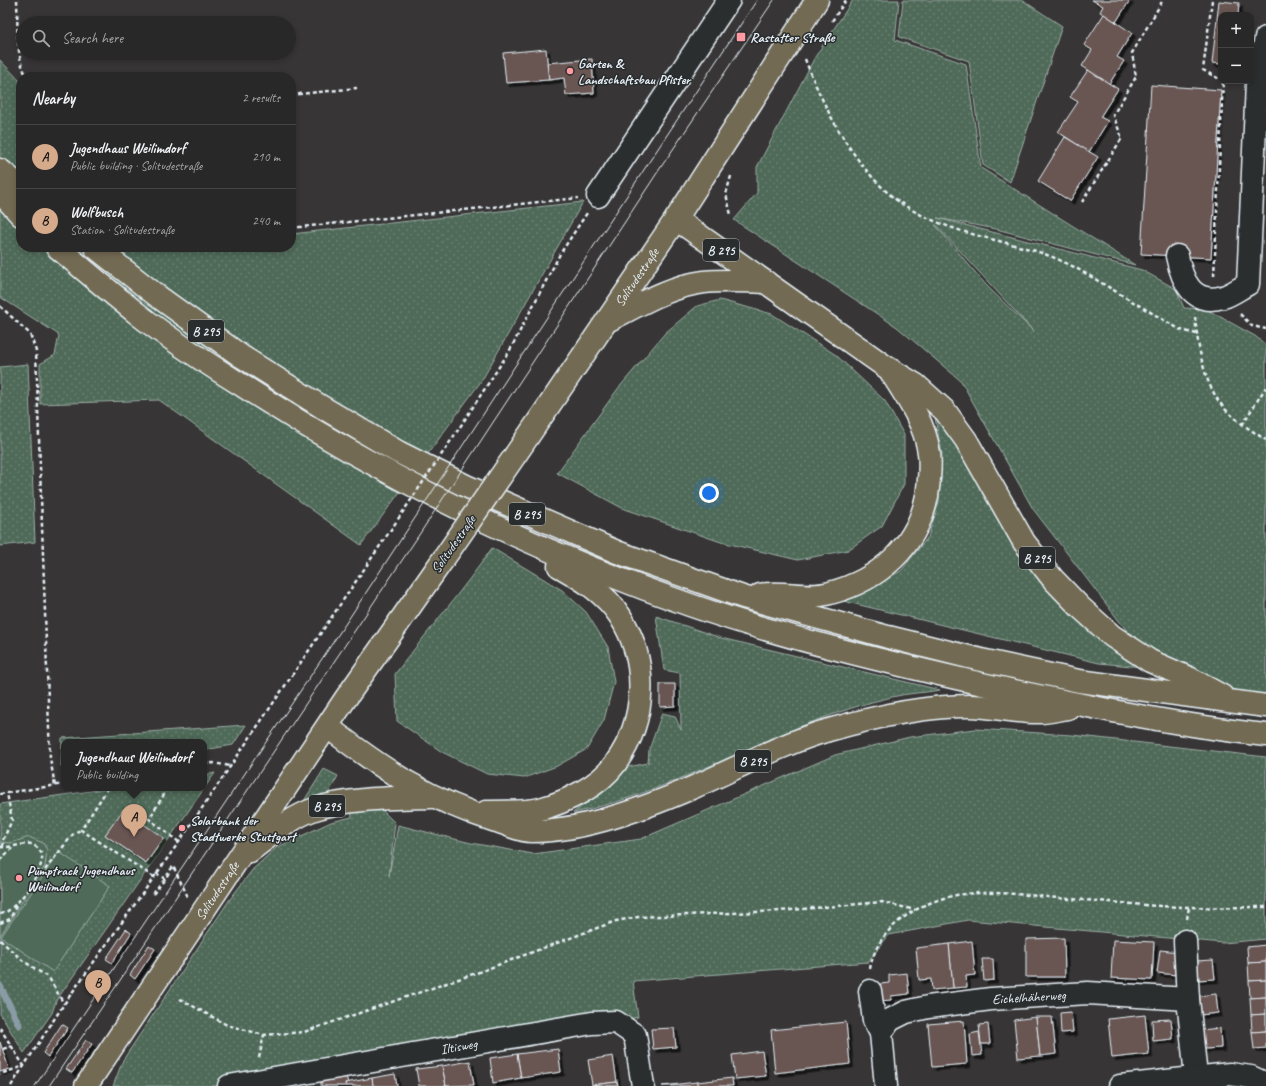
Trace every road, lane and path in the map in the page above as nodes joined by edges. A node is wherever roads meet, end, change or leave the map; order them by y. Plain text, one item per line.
1 (17, 0) edge
2 (729, 0) edge
3 (817, 0) edge
4 (846, 0) edge
5 (1163, 0) edge
6 (1212, 0) edge
7 (18, 16) edge
8 (831, 22) dead end
9 (1266, 38) edge
10 (809, 52) dead end
11 (805, 58) junction
12 (21, 60) edge
13 (801, 65) dead end
14 (24, 72) edge
15 (1218, 78) edge
16 (1222, 84) edge
17 (357, 88) dead end
18 (296, 94) edge
19 (0, 170) edge
20 (735, 171) dead end
21 (16, 183) edge
22 (0, 192) edge
23 (598, 196) junction
24 (1082, 202) dead end
25 (16, 210) edge
26 (731, 215) dead end
27 (676, 219) junction
28 (296, 227) edge
29 (63, 252) edge
30 (101, 252) edge
31 (1177, 256) dead end
32 (766, 282) junction
33 (1218, 298) junction
34 (0, 306) edge
35 (608, 321) junction
36 (1266, 330) edge
37 (886, 367) junction
38 (1266, 387) edge
39 (1242, 425) junction
40 (1266, 440) edge
41 (538, 546) junction
42 (743, 598) junction
43 (1234, 702) junction
44 (1082, 705) junction
45 (1266, 706) edge
46 (328, 727) junction
47 (1266, 735) edge
48 (207, 764) edge
49 (230, 766) junction
50 (61, 785) edge
51 (55, 786) junction
52 (106, 791) edge
53 (166, 791) edge
54 (7, 793) junction
55 (0, 794) edge
56 (431, 796) junction
57 (471, 813) junction
58 (81, 830) junction
59 (179, 842) junction
60 (2, 847) edge
61 (13, 848) junction
62 (238, 859) junction
63 (0, 860) edge
64 (45, 870) dead end
65 (156, 873) junction
66 (154, 877) junction
67 (165, 879) junction
68 (153, 894) dead end
69 (184, 899) dead end
70 (19, 900) junction
71 (1266, 907) edge
72 (915, 910) junction
73 (0, 914) edge
74 (0, 923) edge
75 (0, 940) edge
76 (1185, 942) dead end
77 (870, 991) joint
78 (180, 998) dead end
79 (1188, 998) junction
80 (64, 1004) junction
81 (0, 1028) edge
82 (881, 1033) junction
83 (11, 1046) junction
84 (2, 1049) dead end
85 (24, 1066) junction
86 (0, 1074) edge
87 (1196, 1077) junction
88 (1266, 1084) edge
89 (11, 1086) edge
90 (86, 1086) edge
91 (229, 1086) edge
92 (642, 1086) edge
93 (886, 1086) edge
94 (1120, 1086) edge

1 - 7 path
2 - 23 street
3 - 27 main road, Solitudestraße
4 - 8 path
5 - 24 path
6 - 15 path
9 - 33 street
10 - 11 path
11 - 13 path
11 - 39 path
12 - 14 path
16 - 33 path
17 - 18 path
19 - 21 main road
20 - 26 path
22 - 25 main road
23 - 28 path
23 - 49 path, bridge
27 - 32 main road, B 295
27 - 35 main road, Solitudestraße
29 - 41 main road, B 295
30 - 42 main road, B 295
31 - 33 street
32 - 35 main road, B 295
32 - 37 main road, B 295
33 - 36 path
34 - 51 path
35 - 46 main road, Solitudestraße, bridge
37 - 42 main road, B 295
37 - 43 main road, B 295
38 - 39 path
39 - 40 path
41 - 44 main road, B 295
41 - 57 main road, B 295
42 - 43 main road, B 295
43 - 45 main road, B 295
44 - 47 main road, B 295
44 - 57 main road, B 295
46 - 56 main road, B 295
46 - 62 main road, Solitudestraße
48 - 49 path
49 - 59 path
50 - 51 path
51 - 54 path
52 - 58 path
53 - 59 path
54 - 55 path
54 - 60 path
56 - 57 main road, B 295
56 - 62 main road, B 295
58 - 64 path
58 - 66 path
59 - 65 path
60 - 61 path
61 - 63 path
61 - 70 path
62 - 90 main road, Solitudestraße
65 - 66 path
65 - 67 path
66 - 80 path
67 - 68 path
67 - 69 path
70 - 73 path
70 - 74 path
71 - 72 path
72 - 77 path
72 - 78 path
75 - 80 path
76 - 79 street
77 - 82 street
79 - 82 street, Eichelhäherweg
79 - 87 street
80 - 85 path
81 - 83 path
82 - 93 street
83 - 84 path
83 - 85 path
85 - 86 path
85 - 89 path
87 - 88 street
87 - 94 street
91 - 92 street, Iltisweg

